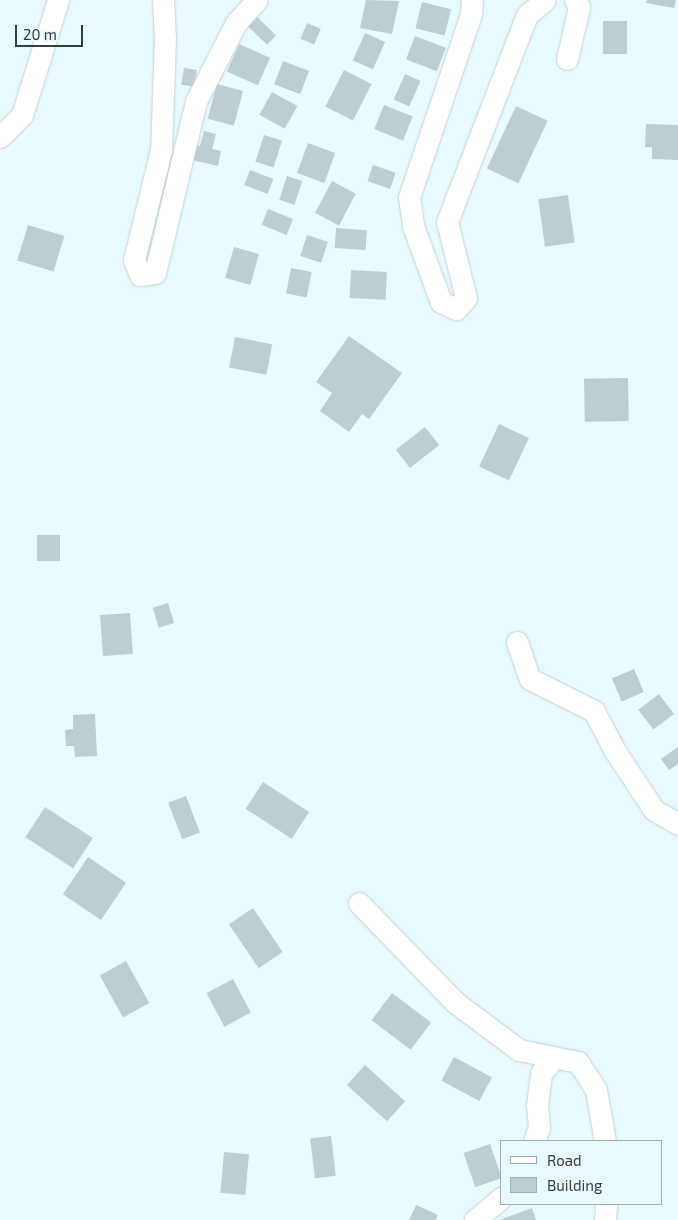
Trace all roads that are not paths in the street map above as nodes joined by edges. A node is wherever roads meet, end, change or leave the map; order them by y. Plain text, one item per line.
1 (58, 0) edge
2 (162, 0) edge
3 (257, 0) edge
4 (472, 0) edge
5 (545, 0) edge
6 (575, 0) edge
7 (567, 59) dead end
8 (0, 137) edge
9 (517, 642) dead end
10 (678, 824) edge
11 (359, 903) dead end
12 (555, 1057) junction
13 (534, 1140) edge
14 (605, 1140) edge
15 (500, 1199) edge
16 (606, 1205) edge
17 (475, 1220) edge
18 (605, 1220) edge

1 - 8 street
2 - 3 street
4 - 5 street
6 - 7 street
9 - 10 street
11 - 12 street
12 - 13 street
12 - 14 street
15 - 17 street
16 - 18 street

